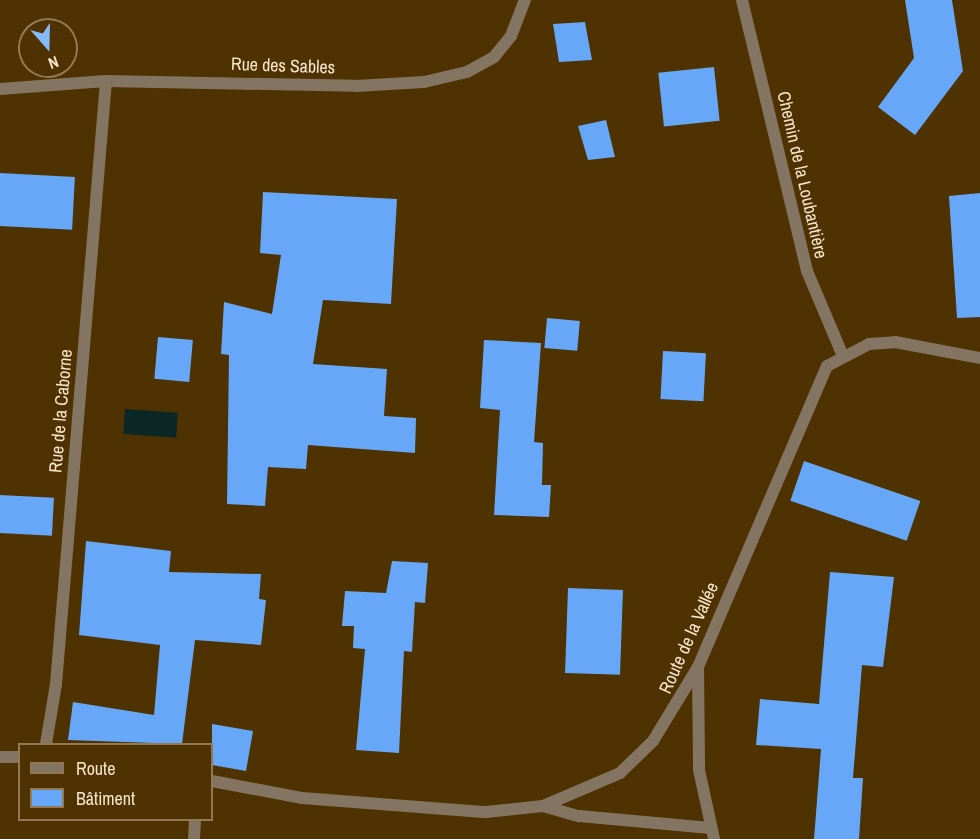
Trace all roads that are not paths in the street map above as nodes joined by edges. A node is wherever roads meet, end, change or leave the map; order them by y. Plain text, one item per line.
1 (525, 0) edge
2 (742, 0) edge
3 (106, 81) junction
4 (0, 89) edge
5 (842, 354) junction
6 (980, 358) edge
7 (698, 667) junction
8 (46, 743) edge
9 (18, 757) edge
10 (0, 758) edge
11 (213, 781) edge
12 (543, 806) junction
13 (195, 821) edge
14 (712, 834) edge
15 (194, 839) edge

1 - 3 street, Rue des Sables
2 - 5 street, Chemin de la Loubantière
3 - 4 street, Rue des Sables
3 - 8 street, Rue de la Caborne
5 - 6 street
5 - 7 street, Route de la Vallée
7 - 12 street, Route de la Vallée
7 - 14 street
9 - 10 street
11 - 12 street, Route de la Vallée
12 - 14 street
13 - 15 street

